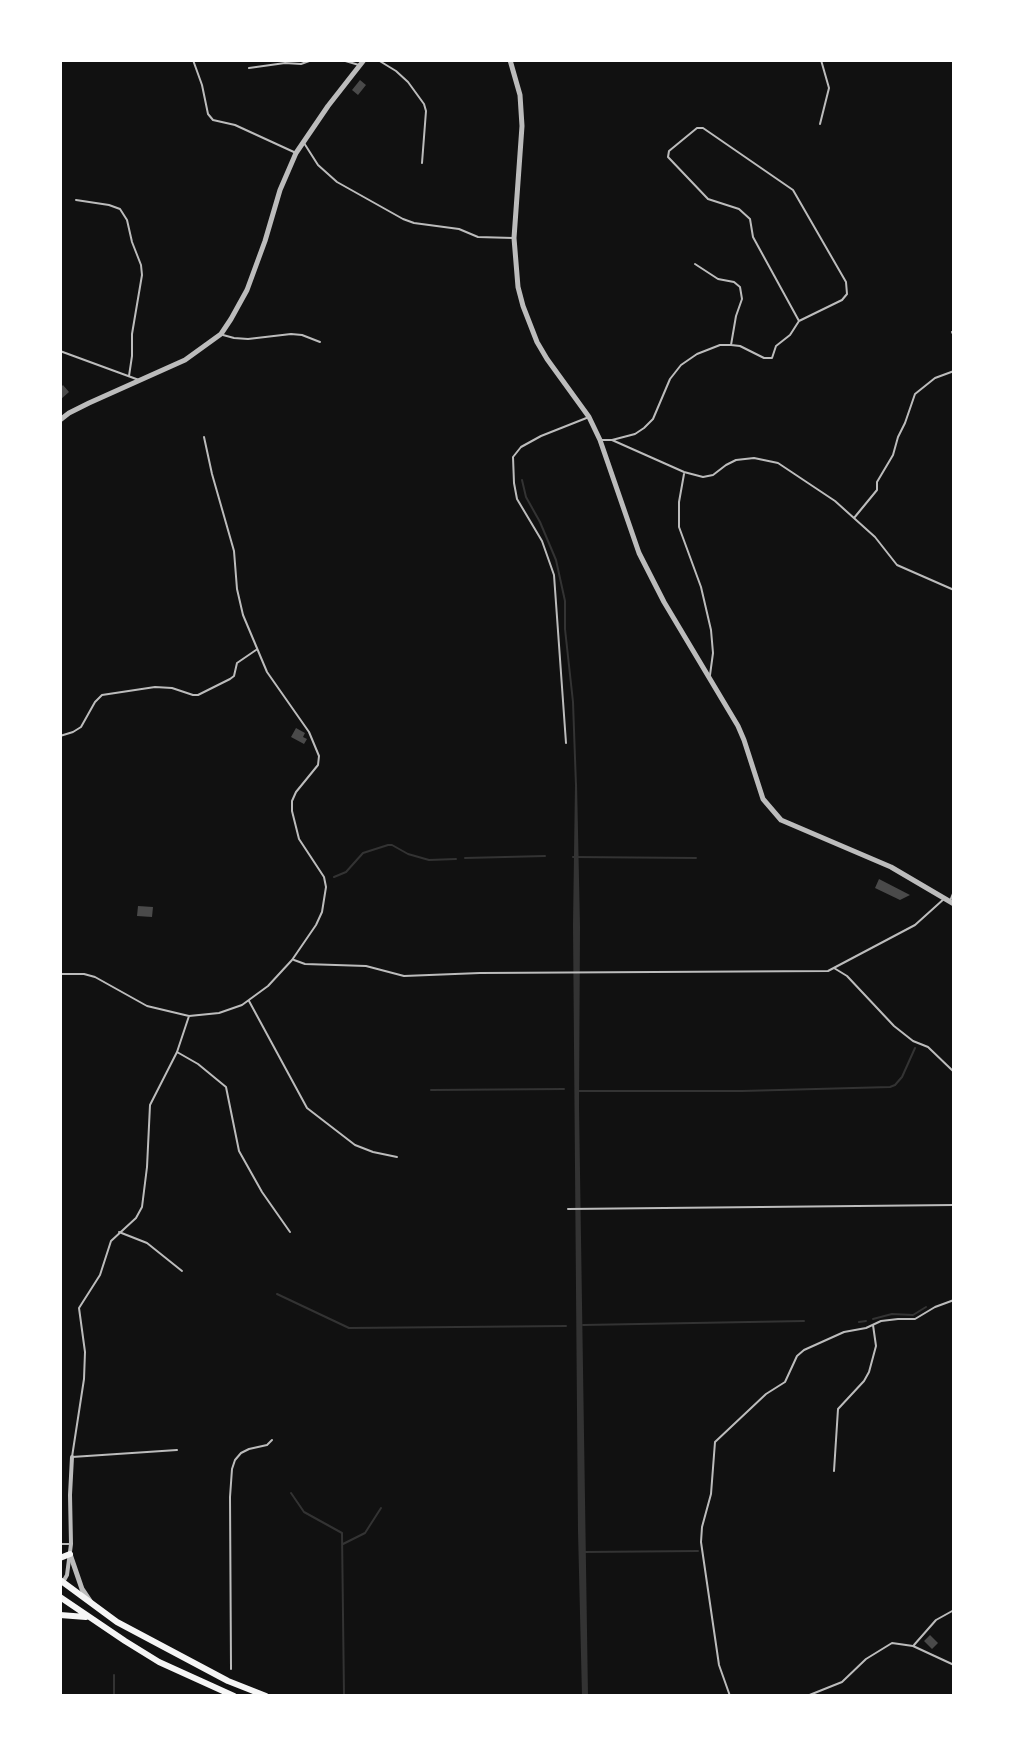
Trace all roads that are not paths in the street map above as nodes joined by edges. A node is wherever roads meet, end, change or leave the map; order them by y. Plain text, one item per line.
1 (193, 60) edge
2 (312, 60) edge
3 (342, 60) edge
4 (378, 60) edge
5 (510, 60) edge
6 (821, 60) edge
7 (362, 62) edge
8 (249, 68) dead end
9 (820, 124) dead end
10 (303, 141) junction
11 (296, 153) junction
12 (422, 163) dead end
13 (76, 200) dead end
14 (514, 238) junction
15 (695, 264) dead end
16 (799, 321) junction
17 (220, 334) junction
18 (320, 342) dead end
19 (731, 345) junction
20 (60, 351) edge
21 (954, 371) edge
22 (129, 376) junction
23 (141, 381) junction
24 (589, 417) junction
25 (60, 420) edge
26 (204, 437) dead end
27 (600, 440) junction
28 (612, 440) junction
29 (684, 472) junction
30 (854, 518) junction
31 (954, 590) edge
32 (256, 650) junction
33 (709, 678) junction
34 (60, 736) edge
35 (566, 743) dead end
36 (954, 891) edge
37 (950, 901) edge
38 (292, 960) junction
39 (834, 968) junction
40 (60, 974) edge
41 (249, 1001) junction
42 (189, 1016) junction
43 (177, 1052) junction
44 (954, 1072) edge
45 (397, 1157) dead end
46 (954, 1205) edge
47 (568, 1209) dead end
48 (119, 1232) junction
49 (290, 1232) dead end
50 (182, 1271) dead end
51 (954, 1300) edge
52 (873, 1325) junction
53 (272, 1440) dead end
54 (177, 1450) dead end
55 (72, 1457) junction
56 (834, 1471) dead end
57 (60, 1544) edge
58 (71, 1544) junction
59 (70, 1554) junction
60 (60, 1558) edge
61 (61, 1584) edge
62 (60, 1598) edge
63 (93, 1605) junction
64 (954, 1610) edge
65 (60, 1615) edge
66 (89, 1617) junction
67 (914, 1646) junction
68 (954, 1665) edge
69 (231, 1669) dead end
70 (234, 1696) edge
71 (266, 1696) edge
72 (730, 1696) edge
73 (807, 1696) edge

1 - 11 lane
2 - 8 lane
3 - 7 lane
4 - 12 lane
5 - 14 street
6 - 9 lane
7 - 10 street
10 - 11 street
10 - 14 lane
11 - 17 street
13 - 22 lane
14 - 24 street
15 - 19 lane
16 - 16 lane
16 - 19 lane
17 - 18 lane
17 - 23 street
19 - 28 lane
20 - 22 lane
21 - 30 lane
22 - 23 lane
23 - 25 street
24 - 27 street
24 - 35 lane
26 - 32 lane
27 - 28 lane
27 - 33 street
28 - 29 lane
29 - 30 lane
29 - 33 lane
30 - 31 lane
32 - 34 lane
32 - 38 lane
33 - 37 street
36 - 37 lane
37 - 39 lane
38 - 39 lane
38 - 41 lane
39 - 44 lane
40 - 42 lane
41 - 42 lane
41 - 45 lane
42 - 43 lane
43 - 48 lane
43 - 49 lane
46 - 47 lane
48 - 50 lane
48 - 55 lane
51 - 52 lane
52 - 56 lane
52 - 72 lane
53 - 69 lane
54 - 55 lane
55 - 58 street
57 - 58 lane
58 - 59 street
59 - 60 main road
59 - 61 street
59 - 63 street
61 - 63 main road
62 - 66 main road
63 - 71 main road
64 - 67 lane
65 - 66 main road
66 - 70 main road
67 - 68 lane
67 - 73 lane

